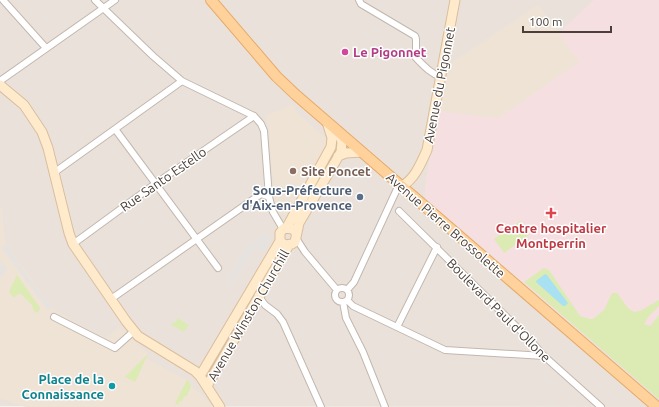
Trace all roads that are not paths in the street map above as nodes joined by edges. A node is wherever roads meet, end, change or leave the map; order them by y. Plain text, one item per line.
1 (3, 0) edge
2 (95, 0) edge
3 (115, 0) edge
4 (211, 0) edge
5 (359, 0) edge
6 (455, 0) edge
7 (103, 8) junction
8 (46, 48) junction
9 (442, 77) junction
10 (0, 81) edge
11 (182, 81) junction
12 (0, 85) edge
13 (254, 116) junction
14 (327, 122) junction
15 (115, 129) junction
16 (341, 138) junction
17 (331, 147) junction
18 (362, 152) junction
19 (338, 156) junction
20 (55, 172) junction
21 (268, 183) junction
22 (155, 184) junction
23 (402, 186) junction
24 (261, 194) junction
25 (269, 197) junction
26 (399, 211) dead end
27 (285, 228) junction
28 (196, 240) junction
29 (280, 240) junction
30 (293, 240) junction
31 (73, 244) junction
32 (437, 247) junction
33 (218, 268) dead end
34 (254, 284) junction
35 (337, 290) junction
36 (347, 290) junction
37 (259, 296) junction
38 (111, 299) junction
39 (345, 301) junction
40 (265, 305) junction
41 (252, 308) junction
42 (54, 317) dead end
43 (397, 327) junction
44 (134, 332) junction
45 (544, 356) junction
46 (200, 376) junction
47 (207, 386) junction
48 (220, 407) edge
49 (321, 407) edge
50 (385, 407) edge
51 (601, 407) edge
52 (657, 407) edge

1 - 8 street
2 - 7 street
3 - 7 street
4 - 14 main road, Avenue Pierre Brossolette
5 - 9 street
6 - 9 street, Avenue du Pigonnet
7 - 8 street
7 - 11 street
8 - 10 street
9 - 23 street, Avenue du Pigonnet
11 - 13 street
11 - 15 street
12 - 20 street
13 - 21 street
13 - 22 street, Rue Santo Estello
14 - 16 main road, Avenue Pierre Brossolette
14 - 17 street
15 - 20 street
15 - 22 street
16 - 17 street
16 - 18 main road, Avenue Pierre Brossolette
16 - 19 street, Avenue Winston Churchill
17 - 27 street
18 - 19 street
18 - 23 main road, Avenue Pierre Brossolette
19 - 30 street, Avenue Winston Churchill
20 - 31 street
21 - 24 street
21 - 25 street
22 - 28 street
22 - 31 street, Rue Santo Estello
23 - 36 street
23 - 52 main road, Avenue Pierre Brossolette
24 - 25 street
24 - 28 street
25 - 27 street
26 - 32 street, Boulevard Paul d'Ollone
27 - 29 street
27 - 30 street
28 - 33 street
28 - 38 street
29 - 30 street
29 - 34 street, Avenue Winston Churchill
30 - 35 street
30 - 37 street, Avenue Winston Churchill
31 - 38 street
32 - 43 street
32 - 45 street, Boulevard Paul d'Ollone
34 - 37 street
34 - 46 street, Avenue Winston Churchill
35 - 36 street
35 - 39 street
36 - 39 street
37 - 40 street
37 - 41 street, Avenue Winston Churchill
38 - 44 street
39 - 43 street
39 - 50 street
40 - 41 street
40 - 49 street
41 - 47 street, Avenue Winston Churchill
42 - 44 street
43 - 45 street
44 - 46 street
45 - 51 street, Boulevard Paul d'Ollone
46 - 47 street
47 - 48 street

